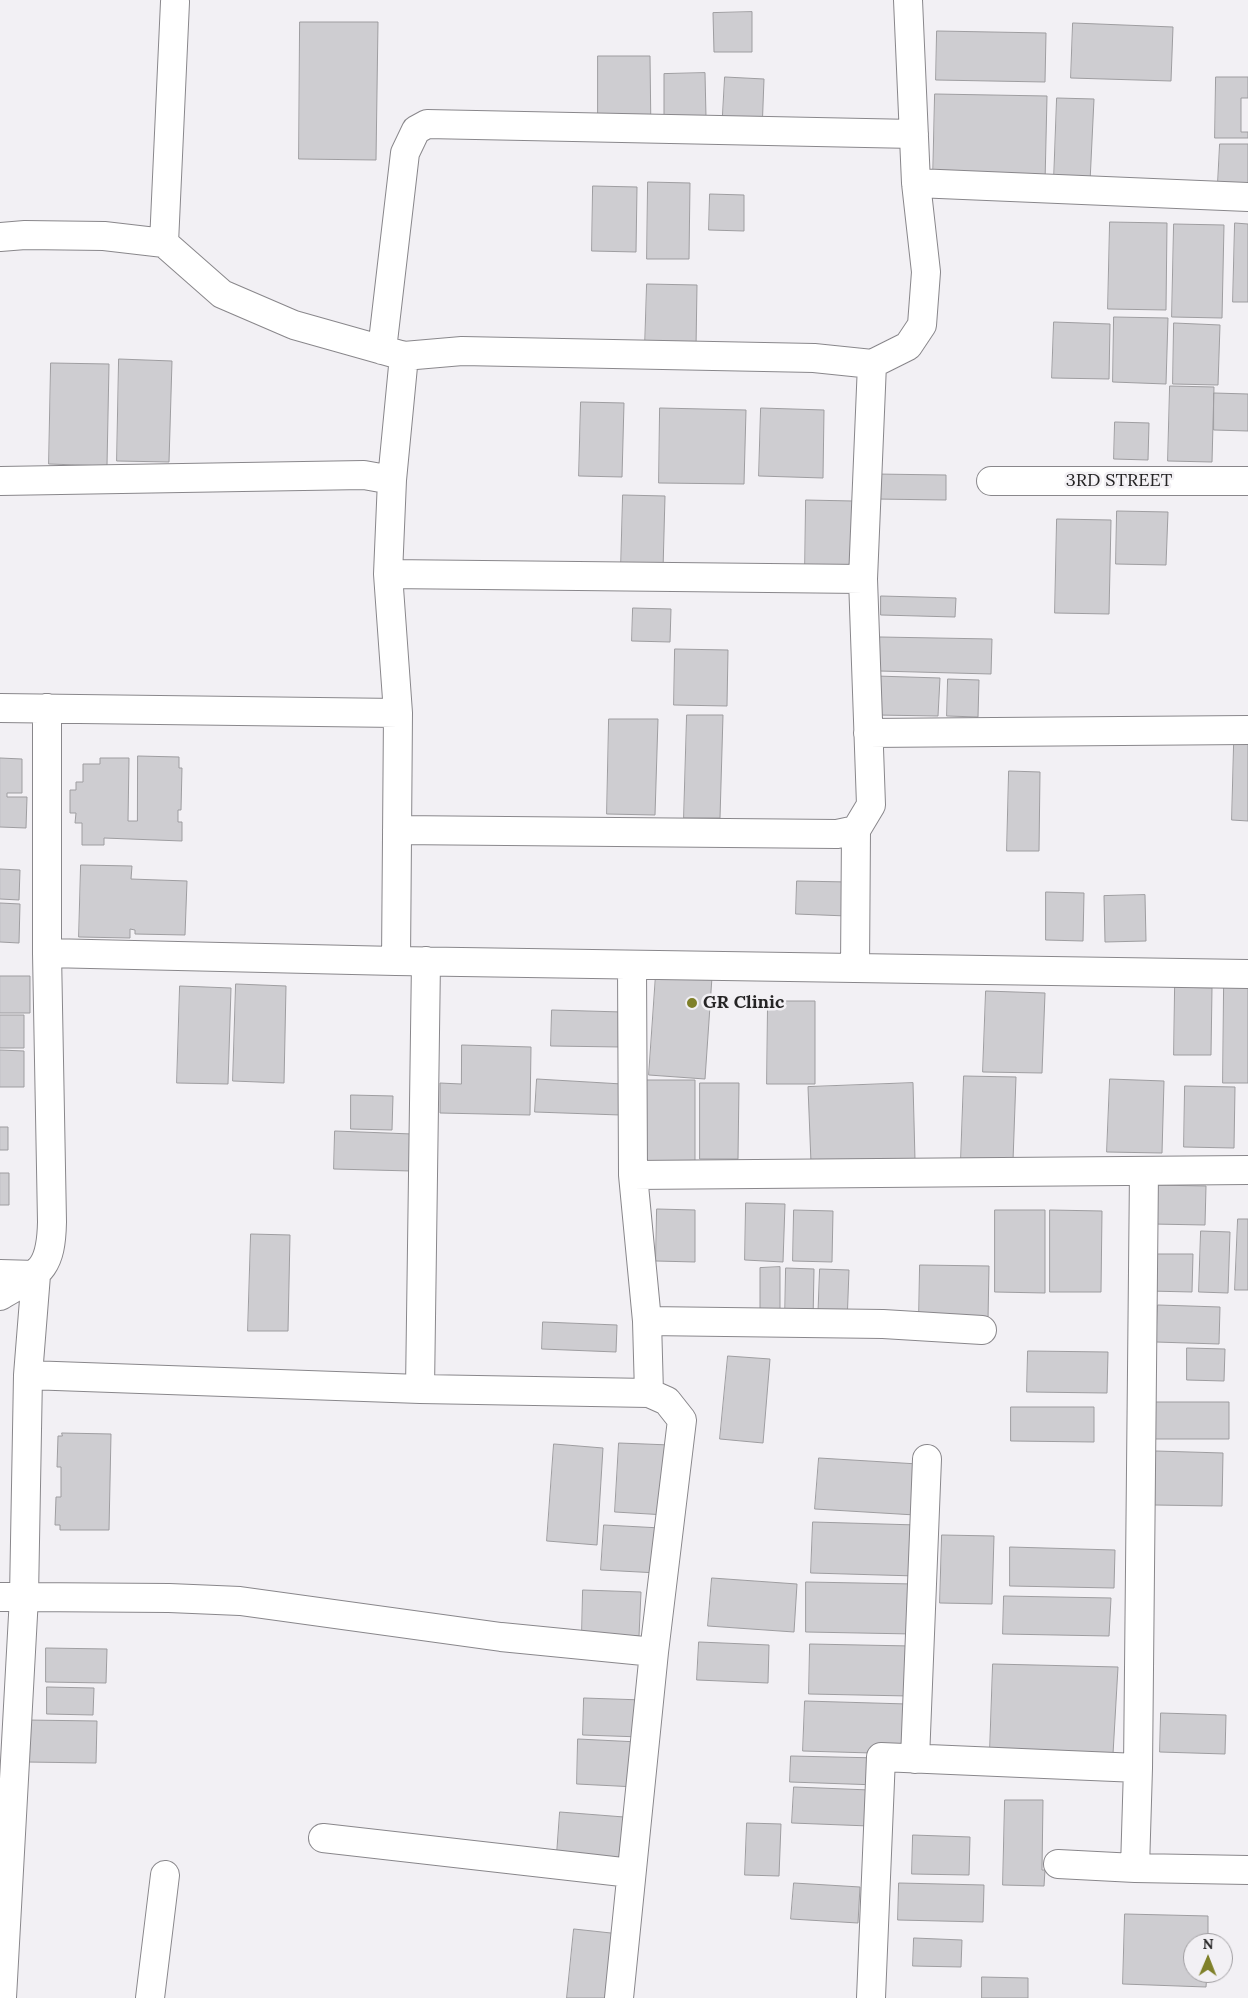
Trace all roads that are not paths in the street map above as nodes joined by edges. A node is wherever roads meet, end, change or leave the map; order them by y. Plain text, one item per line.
1 (908, 0) edge
2 (175, 2) dead end
3 (914, 134) junction
4 (916, 183) junction
5 (1248, 197) edge
6 (0, 237) edge
7 (164, 243) junction
8 (393, 353) junction
9 (872, 364) junction
10 (392, 480) junction
11 (0, 481) edge
12 (991, 481) dead end
13 (1248, 481) edge
14 (388, 574) junction
15 (863, 579) junction
16 (0, 708) edge
17 (48, 708) junction
18 (398, 713) junction
19 (1248, 730) edge
20 (868, 733) junction
21 (397, 830) junction
22 (856, 830) junction
23 (47, 953) junction
24 (396, 961) junction
25 (426, 962) junction
26 (632, 965) junction
27 (855, 968) junction
28 (1248, 974) edge
29 (1248, 1170) edge
30 (1144, 1171) junction
31 (633, 1175) junction
32 (0, 1274) edge
33 (36, 1275) junction
34 (0, 1296) edge
35 (647, 1321) junction
36 (982, 1330) dead end
37 (28, 1375) junction
38 (420, 1388) junction
39 (648, 1393) junction
40 (926, 1459) dead end
41 (12, 1597) edge
42 (654, 1652) junction
43 (915, 1759) junction
44 (1138, 1768) junction
45 (323, 1838) dead end
46 (1058, 1864) dead end
47 (1135, 1868) junction
48 (1248, 1870) edge
49 (631, 1873) junction
50 (164, 1875) dead end
51 (2, 1998) edge
52 (150, 1998) edge
53 (619, 1998) edge
54 (871, 1998) edge

1 - 3 street
2 - 7 street
3 - 4 street
3 - 8 street
4 - 5 street
4 - 9 street
6 - 7 street
7 - 8 street
8 - 9 street
8 - 10 street
9 - 15 street
10 - 11 street
10 - 14 street
12 - 13 street, 3RD STREET
14 - 15 street
14 - 18 street
15 - 20 street
16 - 17 street
17 - 18 street
17 - 23 street
18 - 21 street
19 - 20 street
20 - 22 street
21 - 22 street
21 - 24 street
22 - 27 street
23 - 24 street
23 - 33 street
24 - 25 street
25 - 26 street
25 - 38 street
26 - 27 street
26 - 31 street
27 - 28 street
29 - 30 street
30 - 31 street
30 - 44 street
31 - 35 street
32 - 33 street
33 - 34 street
33 - 37 street
35 - 36 street
35 - 39 street
37 - 38 street
37 - 41 street
38 - 39 street
39 - 42 street
40 - 43 street
41 - 42 street
41 - 51 street
42 - 49 street
43 - 44 street
43 - 54 street
44 - 47 street
45 - 49 street
46 - 47 street
47 - 48 street
49 - 53 street
50 - 52 street

